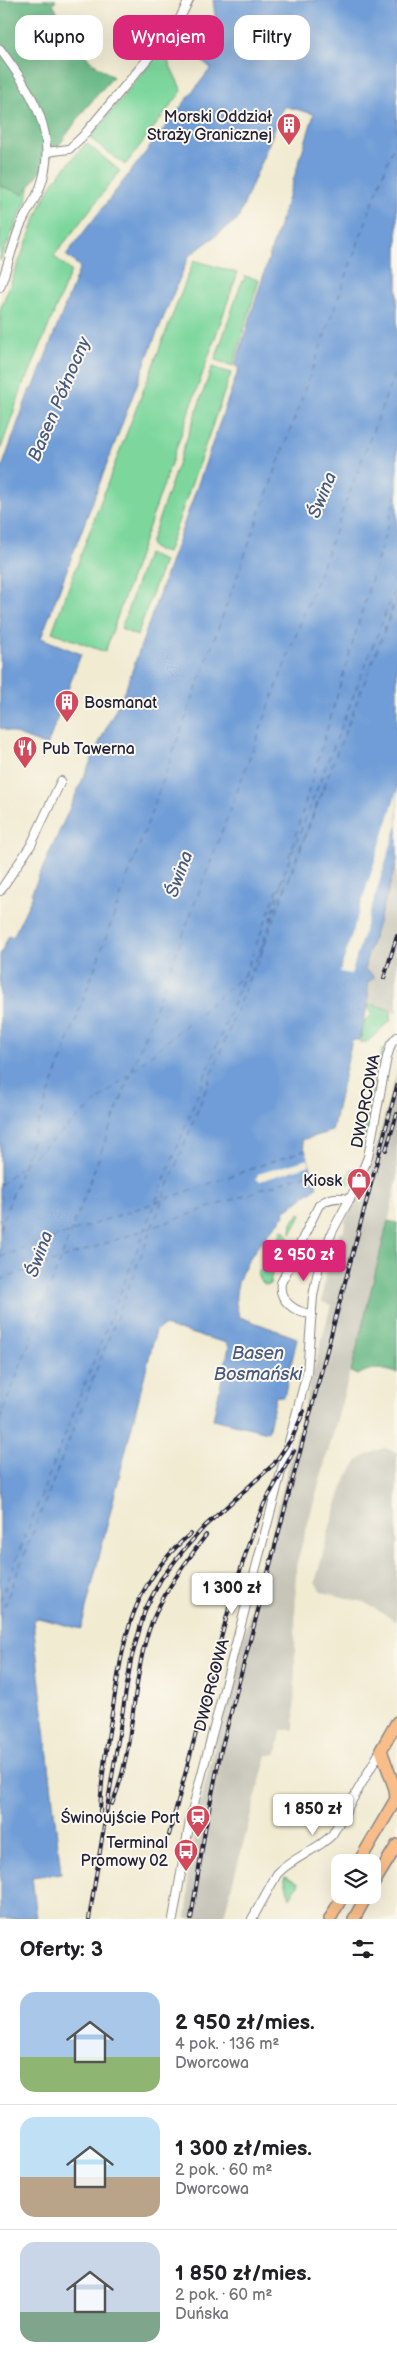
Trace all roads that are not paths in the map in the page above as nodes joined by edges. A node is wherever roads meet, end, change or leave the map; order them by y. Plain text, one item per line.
1 (189, 0) edge
2 (0, 49) edge
3 (47, 152) junction
4 (0, 287) edge
5 (61, 781) dead end
6 (0, 891) edge
7 (397, 1037) edge
8 (350, 1200) junction
9 (312, 1314) junction
10 (397, 1722) edge
11 (381, 1750) junction
12 (397, 1845) edge
13 (364, 1854) edge
14 (381, 1871) edge
15 (339, 1904) edge
16 (362, 1904) edge
17 (173, 1919) edge
18 (252, 1919) edge
19 (330, 1919) edge
20 (354, 1919) edge

1 - 3 street
2 - 3 street
3 - 4 street
5 - 6 street
7 - 8 street, DWORCOWA
8 - 9 street, DWORCOWA
8 - 9 street
9 - 17 street, DWORCOWA
10 - 11 highway
11 - 13 highway
11 - 18 street
12 - 14 highway
15 - 19 highway
16 - 20 highway

